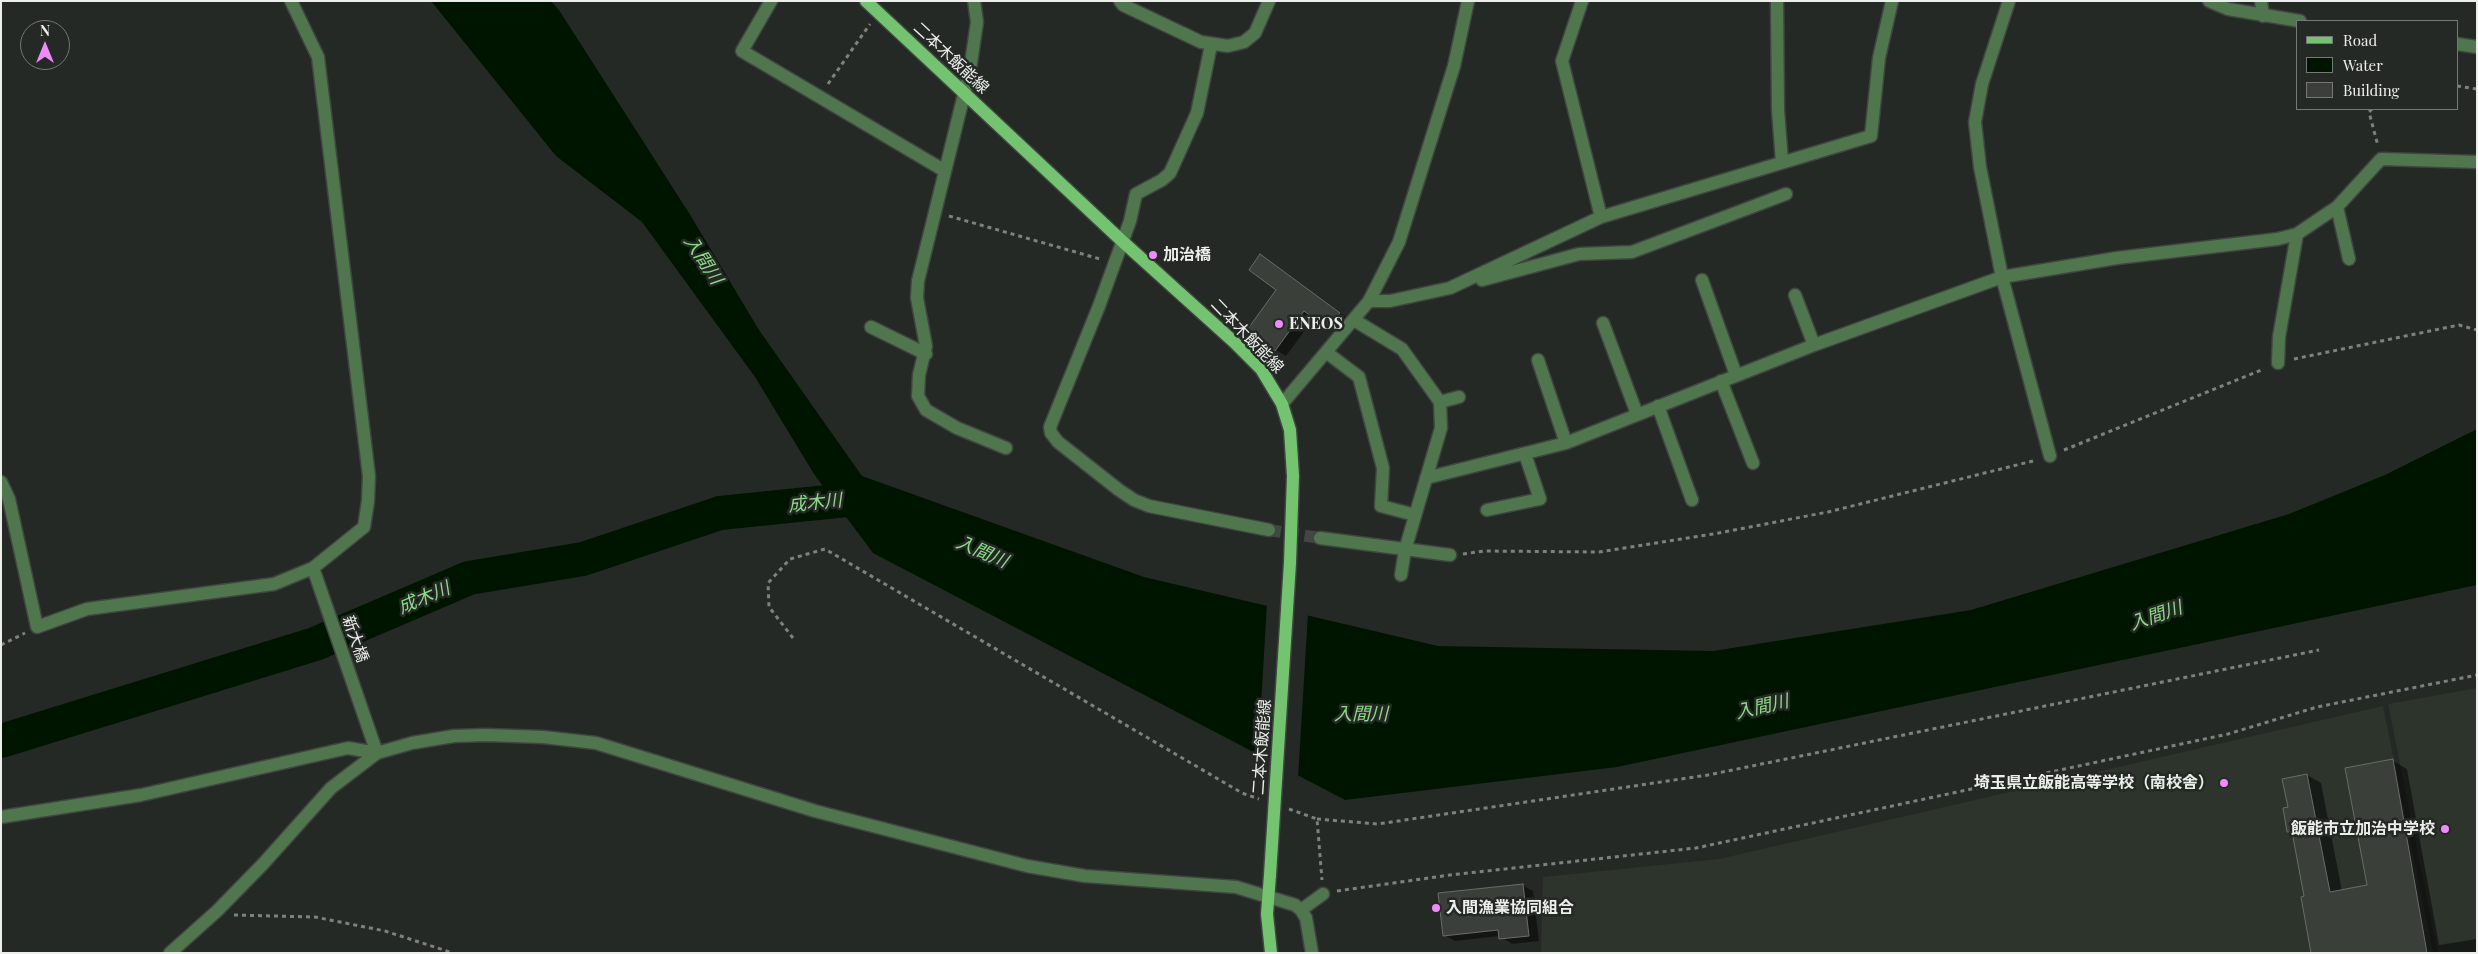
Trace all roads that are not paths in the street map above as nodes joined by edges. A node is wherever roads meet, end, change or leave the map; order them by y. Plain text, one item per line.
1 (291, 1) edge
2 (771, 1) edge
3 (866, 1) edge
4 (974, 1) edge
5 (1120, 1) edge
6 (1269, 1) edge
7 (1468, 1) edge
8 (1582, 1) edge
9 (1777, 1) edge
10 (1892, 1) edge
11 (2009, 1) edge
12 (2209, 1) edge
13 (2261, 1) edge
14 (2263, 16) junction
15 (2296, 20) edge
16 (2458, 44) edge
17 (1212, 45) junction
18 (2477, 47) edge
19 (964, 93) junction
20 (1782, 162) junction
21 (2477, 162) edge
22 (946, 171) junction
23 (1786, 194) dead end
24 (2337, 207) junction
25 (1601, 217) junction
26 (2296, 234) junction
27 (1122, 241) junction
28 (2349, 259) dead end
29 (2002, 277) junction
30 (1702, 280) dead end
31 (1450, 288) junction
32 (1795, 295) dead end
33 (1369, 301) junction
34 (1354, 320) junction
35 (1604, 323) dead end
36 (871, 327) dead end
37 (1814, 345) junction
38 (1326, 352) junction
39 (926, 354) junction
40 (1538, 360) dead end
41 (2278, 363) road end
42 (1736, 375) junction
43 (1721, 381) junction
44 (1459, 397) dead end
45 (1440, 402) junction
46 (1282, 404) junction
47 (1658, 406) junction
48 (1638, 414) junction
49 (1566, 443) junction
50 (1006, 448) dead end
51 (1525, 454) junction
52 (2050, 456) road end
53 (1753, 463) dead end
54 (1426, 478) junction
55 (1, 482) edge
56 (1692, 500) dead end
57 (1487, 510) dead end
58 (1415, 515) junction
59 (1270, 530) tunnel mouth
60 (1320, 538) tunnel mouth
61 (1405, 550) junction
62 (1450, 555) road end
63 (314, 568) junction
64 (1401, 575) dead end
65 (377, 753) junction
66 (1, 817) edge
67 (1323, 894) road end
68 (1268, 896) junction
69 (1301, 910) junction
70 (170, 953) edge
71 (1271, 953) edge
72 (1312, 953) edge

1 - 63 street
2 - 22 street
3 - 19 main road, 二本木飯能線
4 - 19 street
5 - 17 street
6 - 17 street
7 - 33 street
8 - 25 street
9 - 20 street
10 - 20 street
11 - 29 street
12 - 14 street
13 - 14 street
14 - 15 street
16 - 18 street
17 - 27 street
19 - 22 street
19 - 27 main road, 二本木飯能線
20 - 25 street
21 - 24 street
22 - 39 street
23 - 31 street
24 - 26 street
24 - 28 street
25 - 31 street
26 - 29 street
26 - 41 street
27 - 46 main road, 二本木飯能線
27 - 59 street
29 - 37 street
29 - 52 street
30 - 42 street
31 - 33 street
32 - 37 street
33 - 34 street
34 - 38 street
34 - 45 street
35 - 48 street
36 - 39 street
37 - 42 street
38 - 46 street
38 - 58 street
39 - 50 street
40 - 49 street
42 - 43 street
43 - 47 street
43 - 53 street
44 - 45 street
45 - 54 street
46 - 68 main road, 二本木飯能線, bridge
47 - 48 street
47 - 56 street
48 - 49 street
49 - 51 street
51 - 54 street
51 - 57 street
54 - 58 street
55 - 63 street
58 - 61 street
60 - 61 street
61 - 62 street
61 - 64 street
63 - 65 street, 新大橋
65 - 66 street
65 - 68 street
65 - 70 street
67 - 69 street
68 - 69 street
68 - 71 main road, 二本木飯能線
69 - 72 street

